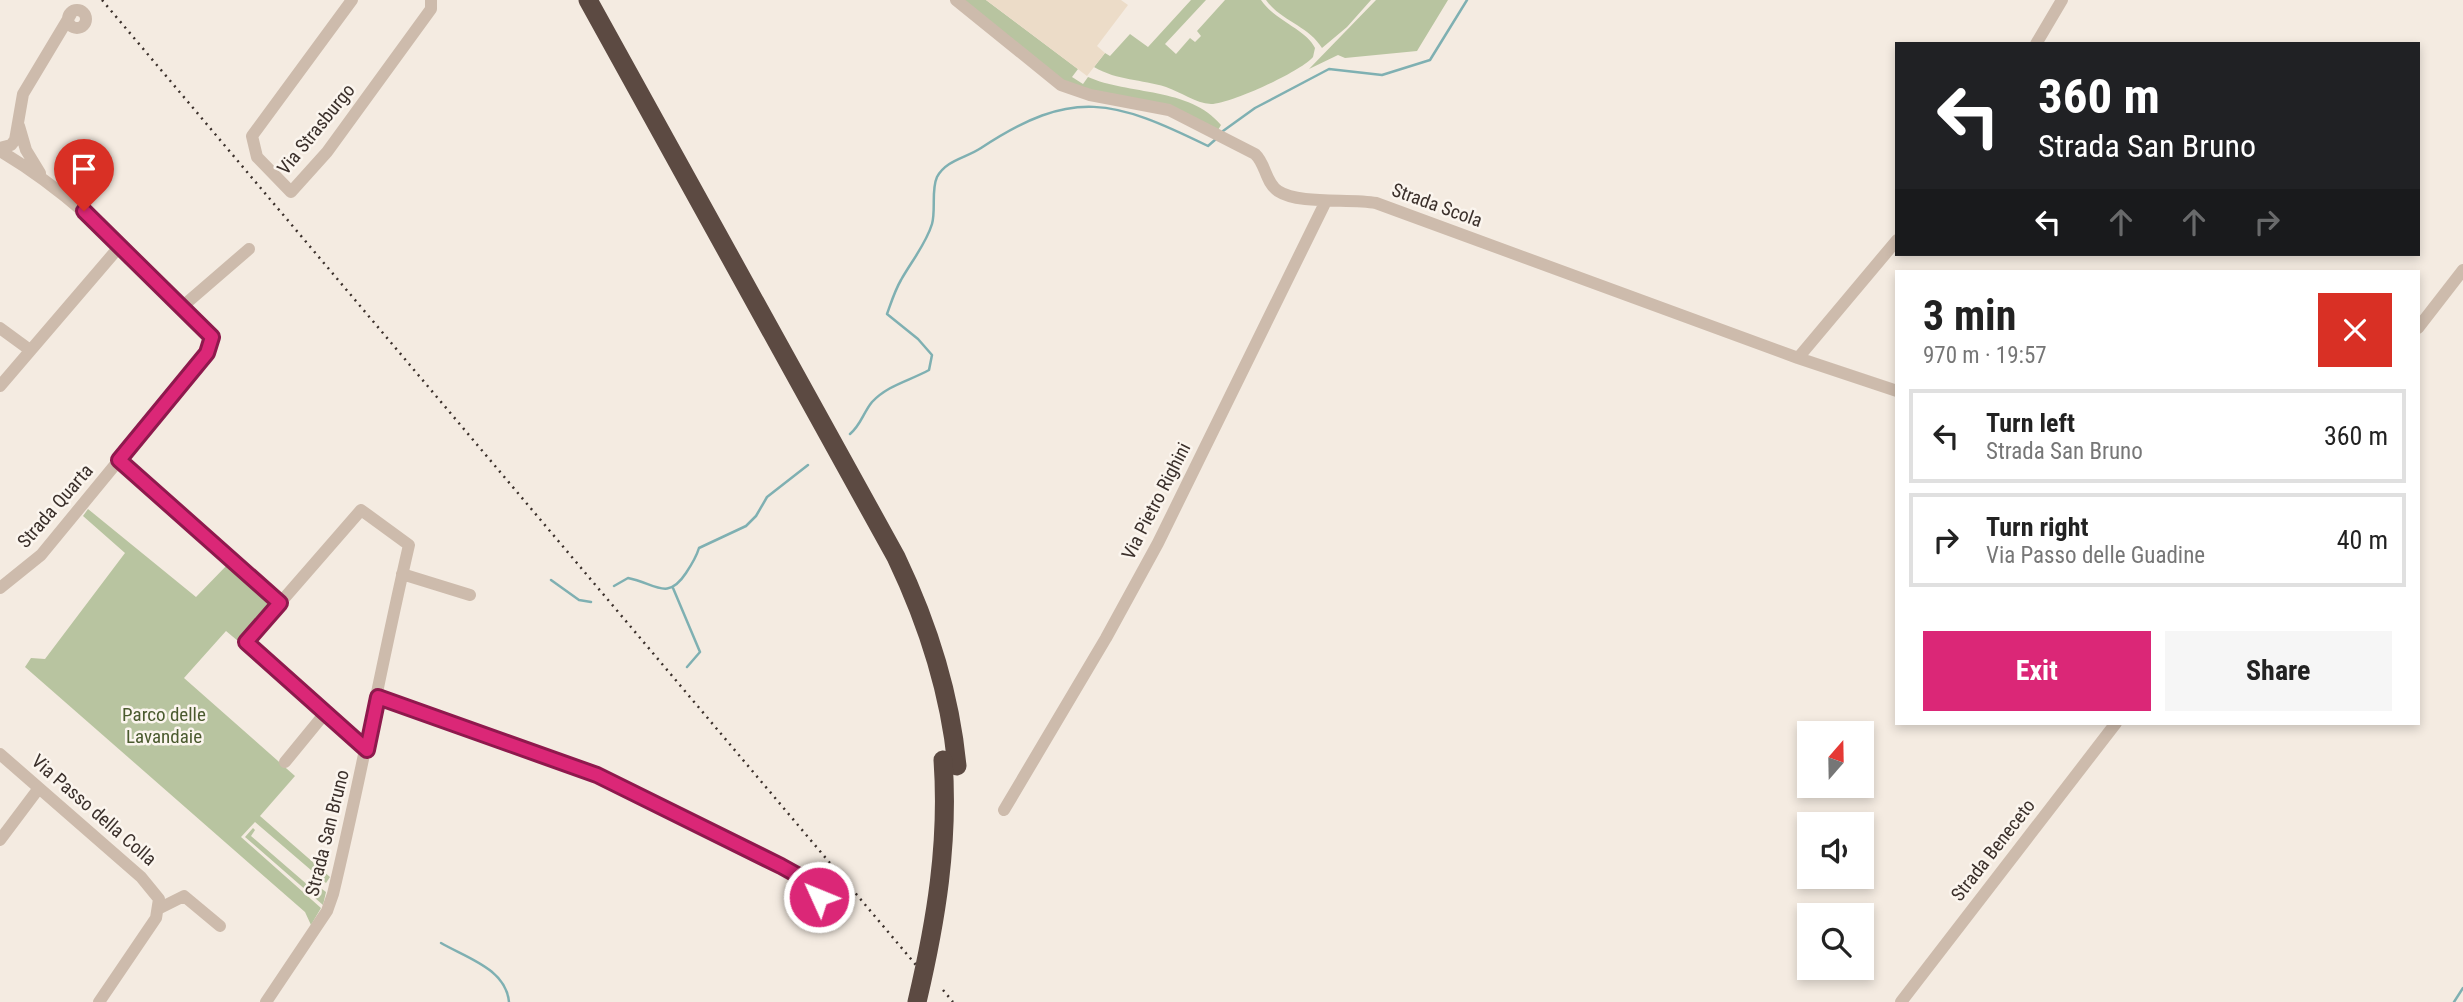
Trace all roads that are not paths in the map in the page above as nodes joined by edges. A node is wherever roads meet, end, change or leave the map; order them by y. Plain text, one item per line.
1 (352, 0) edge
2 (431, 0) edge
3 (573, 0) edge
4 (588, 0) edge
5 (956, 0) edge
6 (2062, 0) edge
7 (56, 36) junction
8 (2037, 42) edge
9 (19, 143) junction
10 (8, 154) edge
11 (49, 181) junction
12 (1326, 201) junction
13 (1895, 242) edge
14 (120, 246) junction
15 (249, 249) dead end
16 (2463, 270) edge
17 (183, 306) junction
18 (2420, 325) edge
19 (0, 328) edge
20 (30, 351) junction
21 (1798, 358) junction
22 (0, 386) edge
23 (1895, 390) edge
24 (119, 460) junction
25 (402, 574) junction
26 (0, 589) edge
27 (470, 595) dead end
28 (280, 603) junction
29 (378, 697) junction
30 (327, 712) junction
31 (2114, 725) edge
32 (367, 750) junction
33 (0, 754) edge
34 (285, 761) dead end
35 (950, 763) junction
36 (39, 788) junction
37 (1004, 810) dead end
38 (0, 840) edge
39 (819, 897) dead end
40 (160, 908) junction
41 (220, 926) dead end
42 (99, 1002) edge
43 (266, 1002) edge
44 (917, 1002) edge
45 (931, 1002) edge
46 (1901, 1002) edge

1 - 2 street, Via Strasburgo
3 - 35 highway
4 - 35 highway
5 - 12 street, Strada Scola
6 - 8 street
7 - 7 street
7 - 9 street
9 - 10 street
9 - 11 street
10 - 11 street, Strada Quarta
11 - 14 street, Strada Quarta
12 - 21 street, Strada Scola
12 - 37 street, Via Pietro Righini
13 - 21 street
14 - 17 street, Strada Quarta
14 - 20 street
15 - 17 street
16 - 18 street
17 - 24 street, Strada Quarta
19 - 20 street
20 - 22 street
21 - 23 street, Strada Scola
24 - 26 street, Strada Quarta
24 - 28 street
25 - 27 street
25 - 28 street, Strada San Bruno
25 - 29 street, Strada San Bruno
28 - 30 street
29 - 32 street, Strada San Bruno
29 - 39 street
30 - 32 street
30 - 34 street
31 - 46 street, Strada Beneceto
32 - 43 street, Strada San Bruno
33 - 36 street, Via Passo della Colla
35 - 44 highway, bridge
35 - 45 highway
36 - 38 street
36 - 40 street, Via Passo della Colla
40 - 41 street
40 - 42 street

